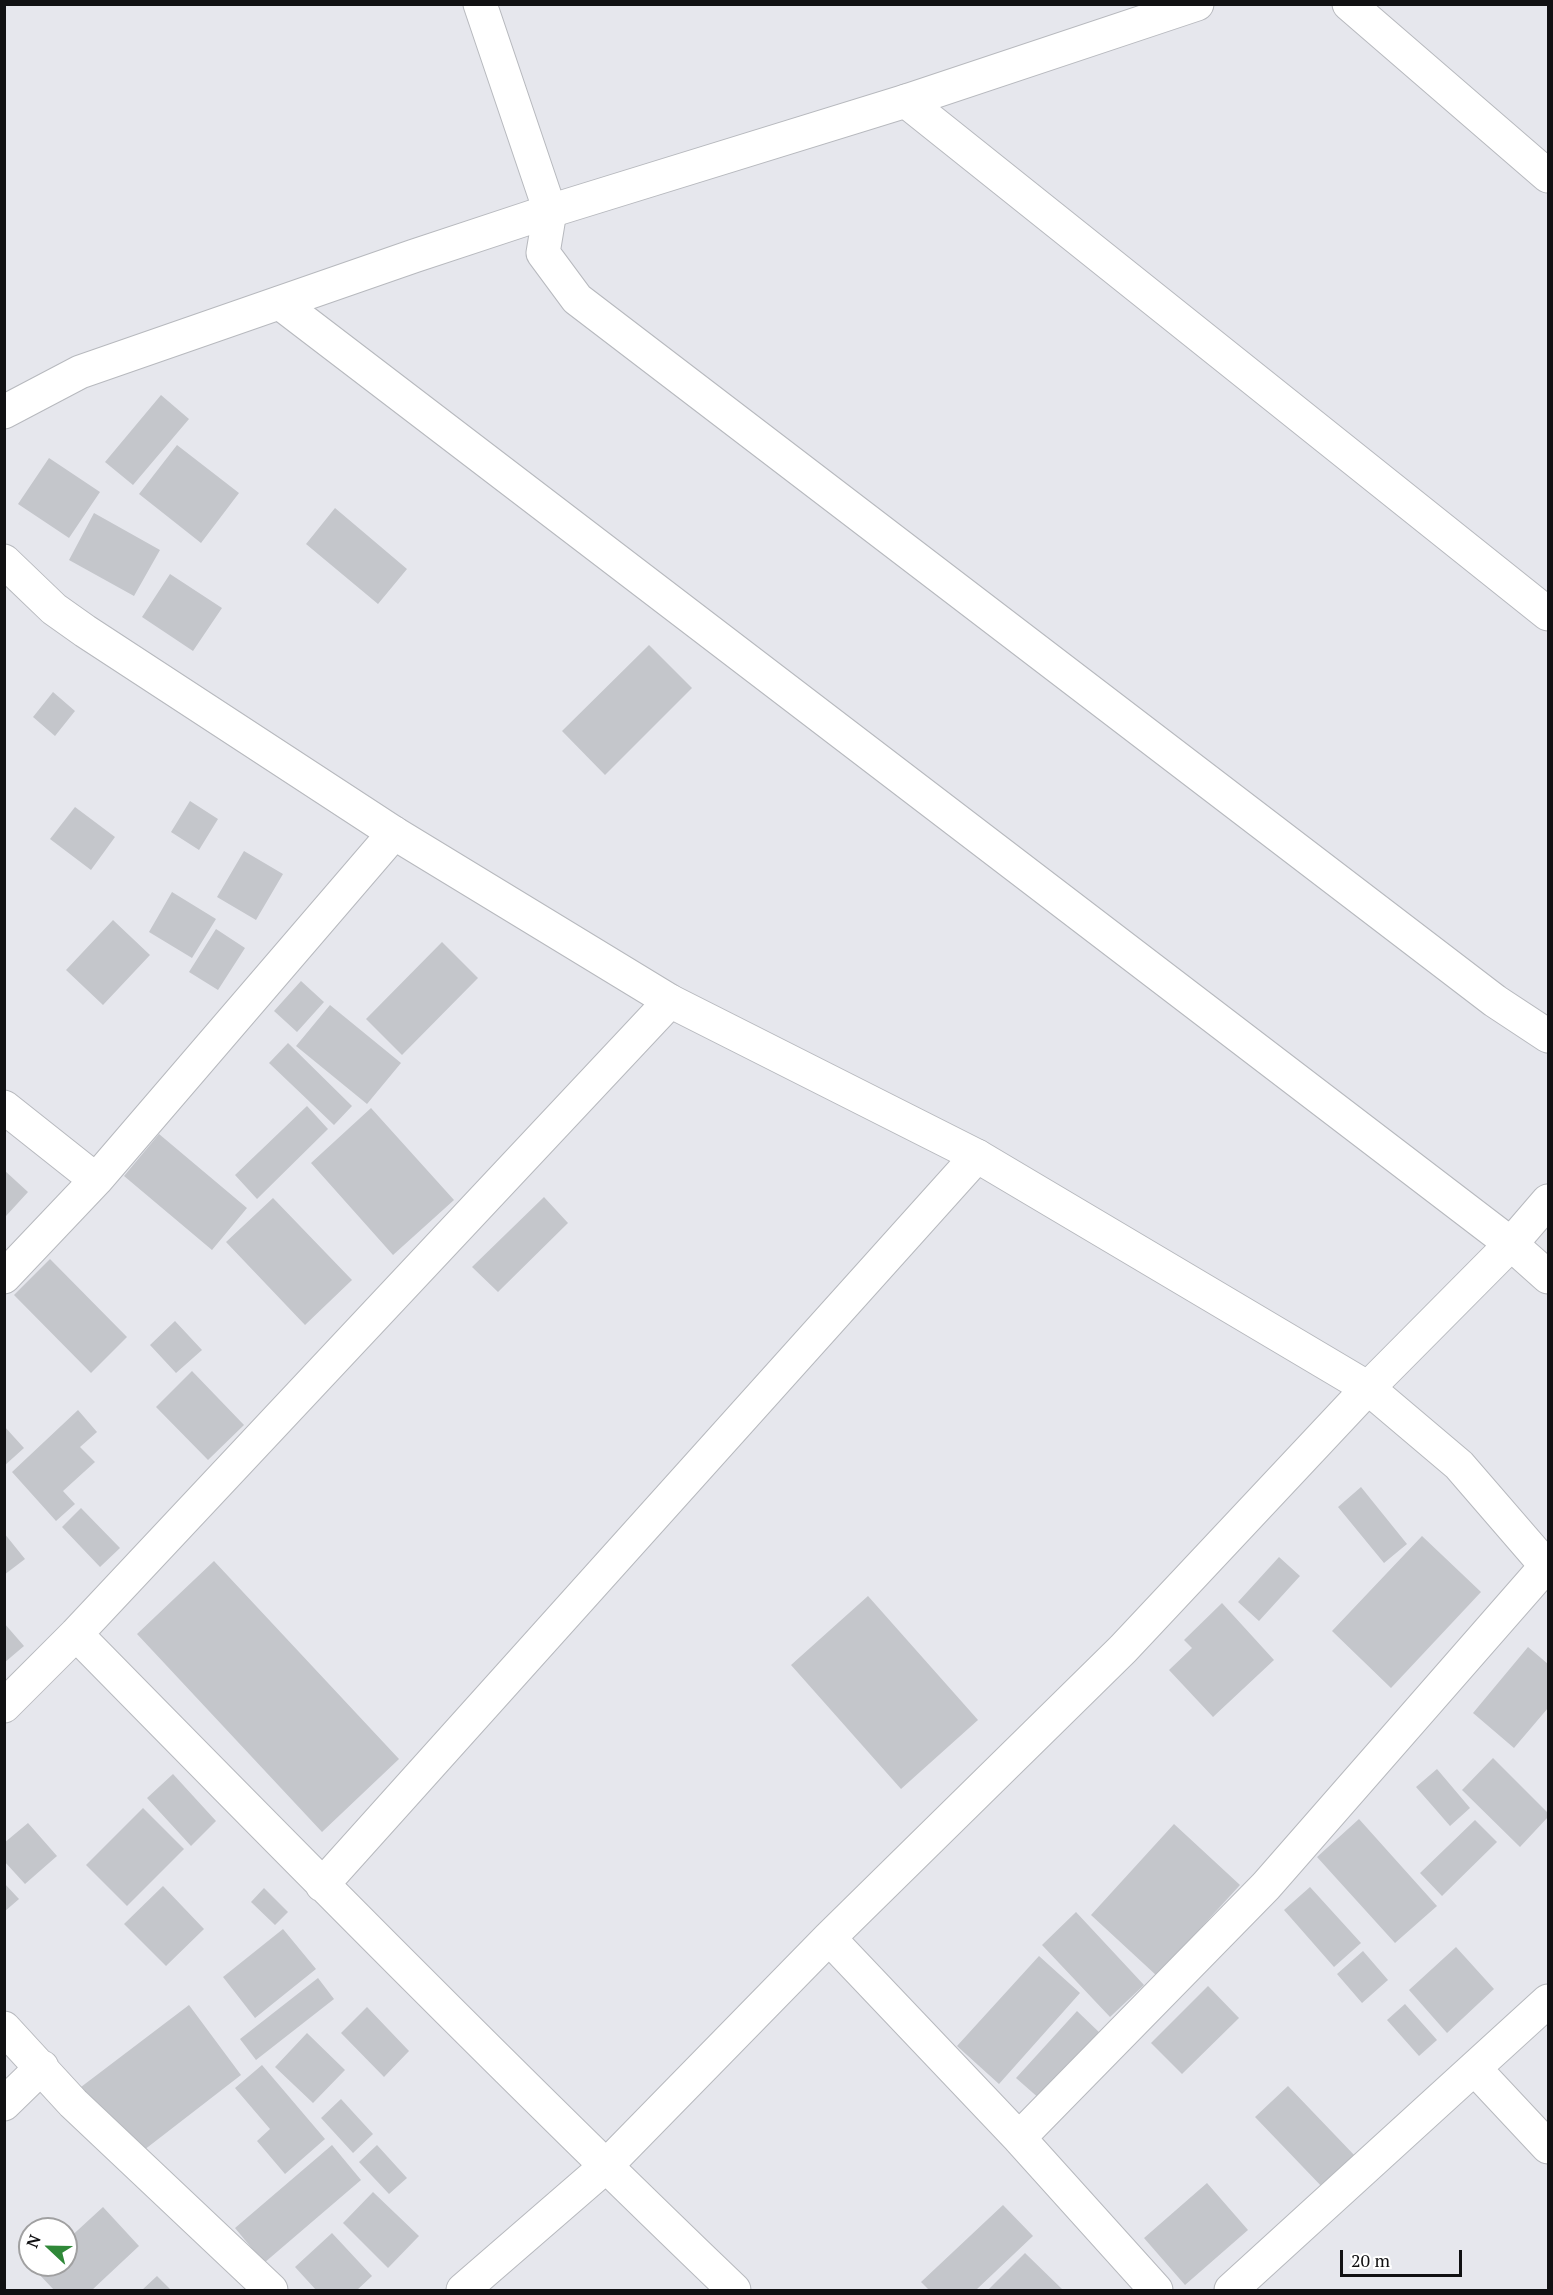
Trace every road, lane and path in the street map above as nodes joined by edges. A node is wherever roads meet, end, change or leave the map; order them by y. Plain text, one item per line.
1 (480, 4) edge
2 (1197, 4) edge
3 (1349, 4) edge
4 (906, 101) junction
5 (1548, 176) edge
6 (550, 211) junction
7 (280, 303) junction
8 (80, 372) junction
9 (4, 386) edge
10 (4, 412) edge
11 (4, 561) edge
12 (4, 587) edge
13 (54, 609) junction
14 (1548, 614) edge
15 (394, 833) junction
16 (670, 1001) junction
17 (1548, 1036) edge
18 (4, 1107) edge
19 (977, 1156) junction
20 (96, 1180) junction
21 (1548, 1201) edge
22 (1511, 1244) junction
23 (4, 1277) edge
24 (1548, 1277) edge
25 (1368, 1388) junction
26 (1547, 1567) edge
27 (76, 1634) junction
28 (4, 1706) edge
29 (322, 1885) junction
30 (829, 1938) junction
31 (1548, 2001) edge
32 (4, 2028) edge
33 (42, 2067) junction
34 (1475, 2069) junction
35 (4, 2103) edge
36 (1019, 2138) junction
37 (1548, 2147) edge
38 (605, 2167) junction
39 (271, 2290) edge
40 (463, 2290) edge
41 (734, 2290) edge
42 (1156, 2290) edge
43 (1231, 2290) edge

1 - 6 street
2 - 4 street
3 - 5 street
4 - 6 street
4 - 14 street
6 - 7 street
6 - 17 street
7 - 8 street
7 - 22 street
8 - 9 street
8 - 10 street
11 - 13 street
12 - 13 street
13 - 15 street
15 - 16 street
15 - 20 street
16 - 19 street
16 - 27 street
18 - 20 street
19 - 25 street
19 - 29 street
20 - 23 street
21 - 22 street
22 - 24 street
22 - 25 street
25 - 26 street
25 - 30 street
26 - 36 street
27 - 28 street
27 - 29 street
29 - 38 street
30 - 36 street
30 - 38 street
31 - 34 street
32 - 33 street
33 - 35 street
33 - 39 street
34 - 37 street
34 - 43 street
36 - 42 street
38 - 40 street
38 - 41 street

